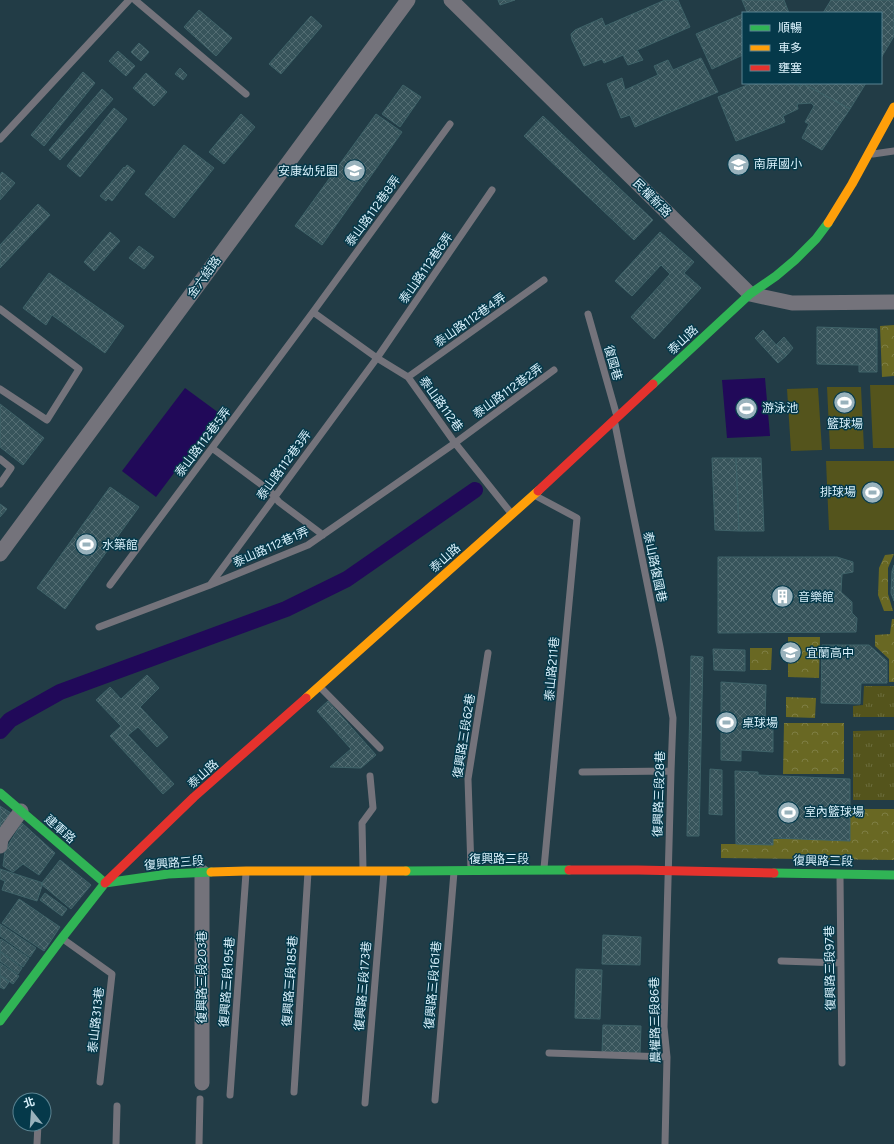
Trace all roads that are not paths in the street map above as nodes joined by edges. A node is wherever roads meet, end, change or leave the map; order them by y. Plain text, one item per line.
1 (129, 0) edge
2 (135, 0) edge
3 (408, 0) edge
4 (450, 0) edge
5 (246, 94) dead end
6 (894, 107) edge
7 (450, 124) dead end
8 (0, 139) edge
9 (894, 151) edge
10 (868, 154) junction
11 (492, 190) dead end
12 (544, 280) dead end
13 (750, 294) junction
14 (894, 302) edge
15 (0, 309) edge
16 (313, 312) junction
17 (588, 314) dead end
18 (377, 358) junction
19 (554, 370) dead end
20 (408, 377) junction
21 (0, 389) edge
22 (616, 419) junction
23 (455, 443) junction
24 (212, 448) junction
25 (0, 459) edge
26 (0, 484) edge
27 (534, 495) junction
28 (274, 497) junction
29 (512, 515) junction
30 (323, 535) junction
31 (0, 554) edge
32 (110, 585) dead end
33 (210, 585) junction
34 (99, 627) dead end
35 (488, 653) dead end
36 (319, 687) junction
37 (673, 718) joint
38 (380, 748) dead end
39 (671, 771) junction
40 (582, 772) dead end
41 (370, 776) dead end
42 (0, 793) edge
43 (21, 811) junction
44 (0, 846) edge
45 (246, 871) junction
46 (384, 871) junction
47 (454, 871) junction
48 (471, 871) junction
49 (544, 871) junction
50 (668, 871) junction
51 (202, 872) junction
52 (308, 872) junction
53 (363, 872) junction
54 (840, 873) junction
55 (894, 874) edge
56 (105, 883) junction
57 (62, 938) junction
58 (781, 961) dead end
59 (841, 963) junction
60 (0, 1021) edge
61 (549, 1053) dead end
62 (667, 1057) junction
63 (842, 1063) dead end
64 (100, 1082) dead end
65 (202, 1083) dead end
66 (294, 1092) dead end
67 (230, 1095) dead end
68 (200, 1099) dead end
69 (435, 1100) dead end
70 (365, 1103) dead end
71 (117, 1106) dead end
72 (38, 1132) edge
73 (37, 1144) edge
74 (116, 1144) edge
75 (199, 1144) edge
76 (666, 1144) edge

1 - 8 lane
2 - 5 lane
3 - 31 street, 金六結路
4 - 13 street, 民權新路
6 - 10 main road, 泰山路
7 - 16 lane, 泰山路112巷8弄
9 - 10 lane
10 - 13 main road, 泰山路
11 - 18 lane, 泰山路112巷6弄
12 - 20 lane, 泰山路112巷4弄
13 - 14 street
13 - 22 main road, 泰山路
15 - 21 lane
16 - 18 lane, 泰山路112巷
16 - 24 lane, 泰山路112巷5弄
17 - 22 lane, 復國巷
18 - 20 lane, 泰山路112巷
18 - 28 lane, 泰山路112巷3弄
19 - 23 lane, 泰山路112巷2弄
20 - 23 lane, 泰山路112巷
22 - 27 main road, 泰山路
22 - 37 lane, 泰山路復國巷
23 - 29 lane, 泰山路112巷
23 - 30 lane, 泰山路112巷1弄
24 - 28 lane
24 - 32 lane, 泰山路112巷5弄
25 - 26 lane
27 - 29 main road, 泰山路
27 - 49 lane, 泰山路211巷
28 - 30 lane
28 - 33 lane, 泰山路112巷3弄
29 - 36 main road, 泰山路
30 - 33 lane, 泰山路112巷1弄
33 - 34 lane, 泰山路112巷1弄
35 - 48 lane, 復興路三段62巷
36 - 38 lane
36 - 56 main road, 泰山路
37 - 39 lane, 復興路三段28巷
39 - 40 lane
39 - 50 lane, 復興路三段28巷
41 - 53 lane
42 - 43 main road, 建軍路
43 - 44 street
43 - 56 main road, 建軍路
45 - 51 main road, 復興路三段
45 - 52 main road, 復興路三段
45 - 67 lane, 復興路三段195巷
46 - 47 main road, 復興路三段
46 - 53 main road, 復興路三段
46 - 70 lane, 復興路三段173巷
47 - 48 main road, 復興路三段
47 - 69 lane, 復興路三段161巷
48 - 49 main road, 復興路三段
49 - 50 main road, 復興路三段
50 - 54 main road, 復興路三段
50 - 62 lane, 農權路三段86巷
51 - 56 main road, 復興路三段
51 - 65 street, 復興路三段203巷
52 - 53 main road, 復興路三段
52 - 66 lane, 復興路三段185巷
54 - 55 main road, 復興路三段
54 - 59 lane, 復興路三段97巷
56 - 57 main road, 泰山路
57 - 60 main road, 泰山路
57 - 64 lane, 泰山路313巷
58 - 59 lane
59 - 63 lane, 復興路三段97巷
61 - 62 lane
62 - 76 lane, 農權路三段86巷
68 - 75 lane
71 - 74 lane
72 - 73 lane

